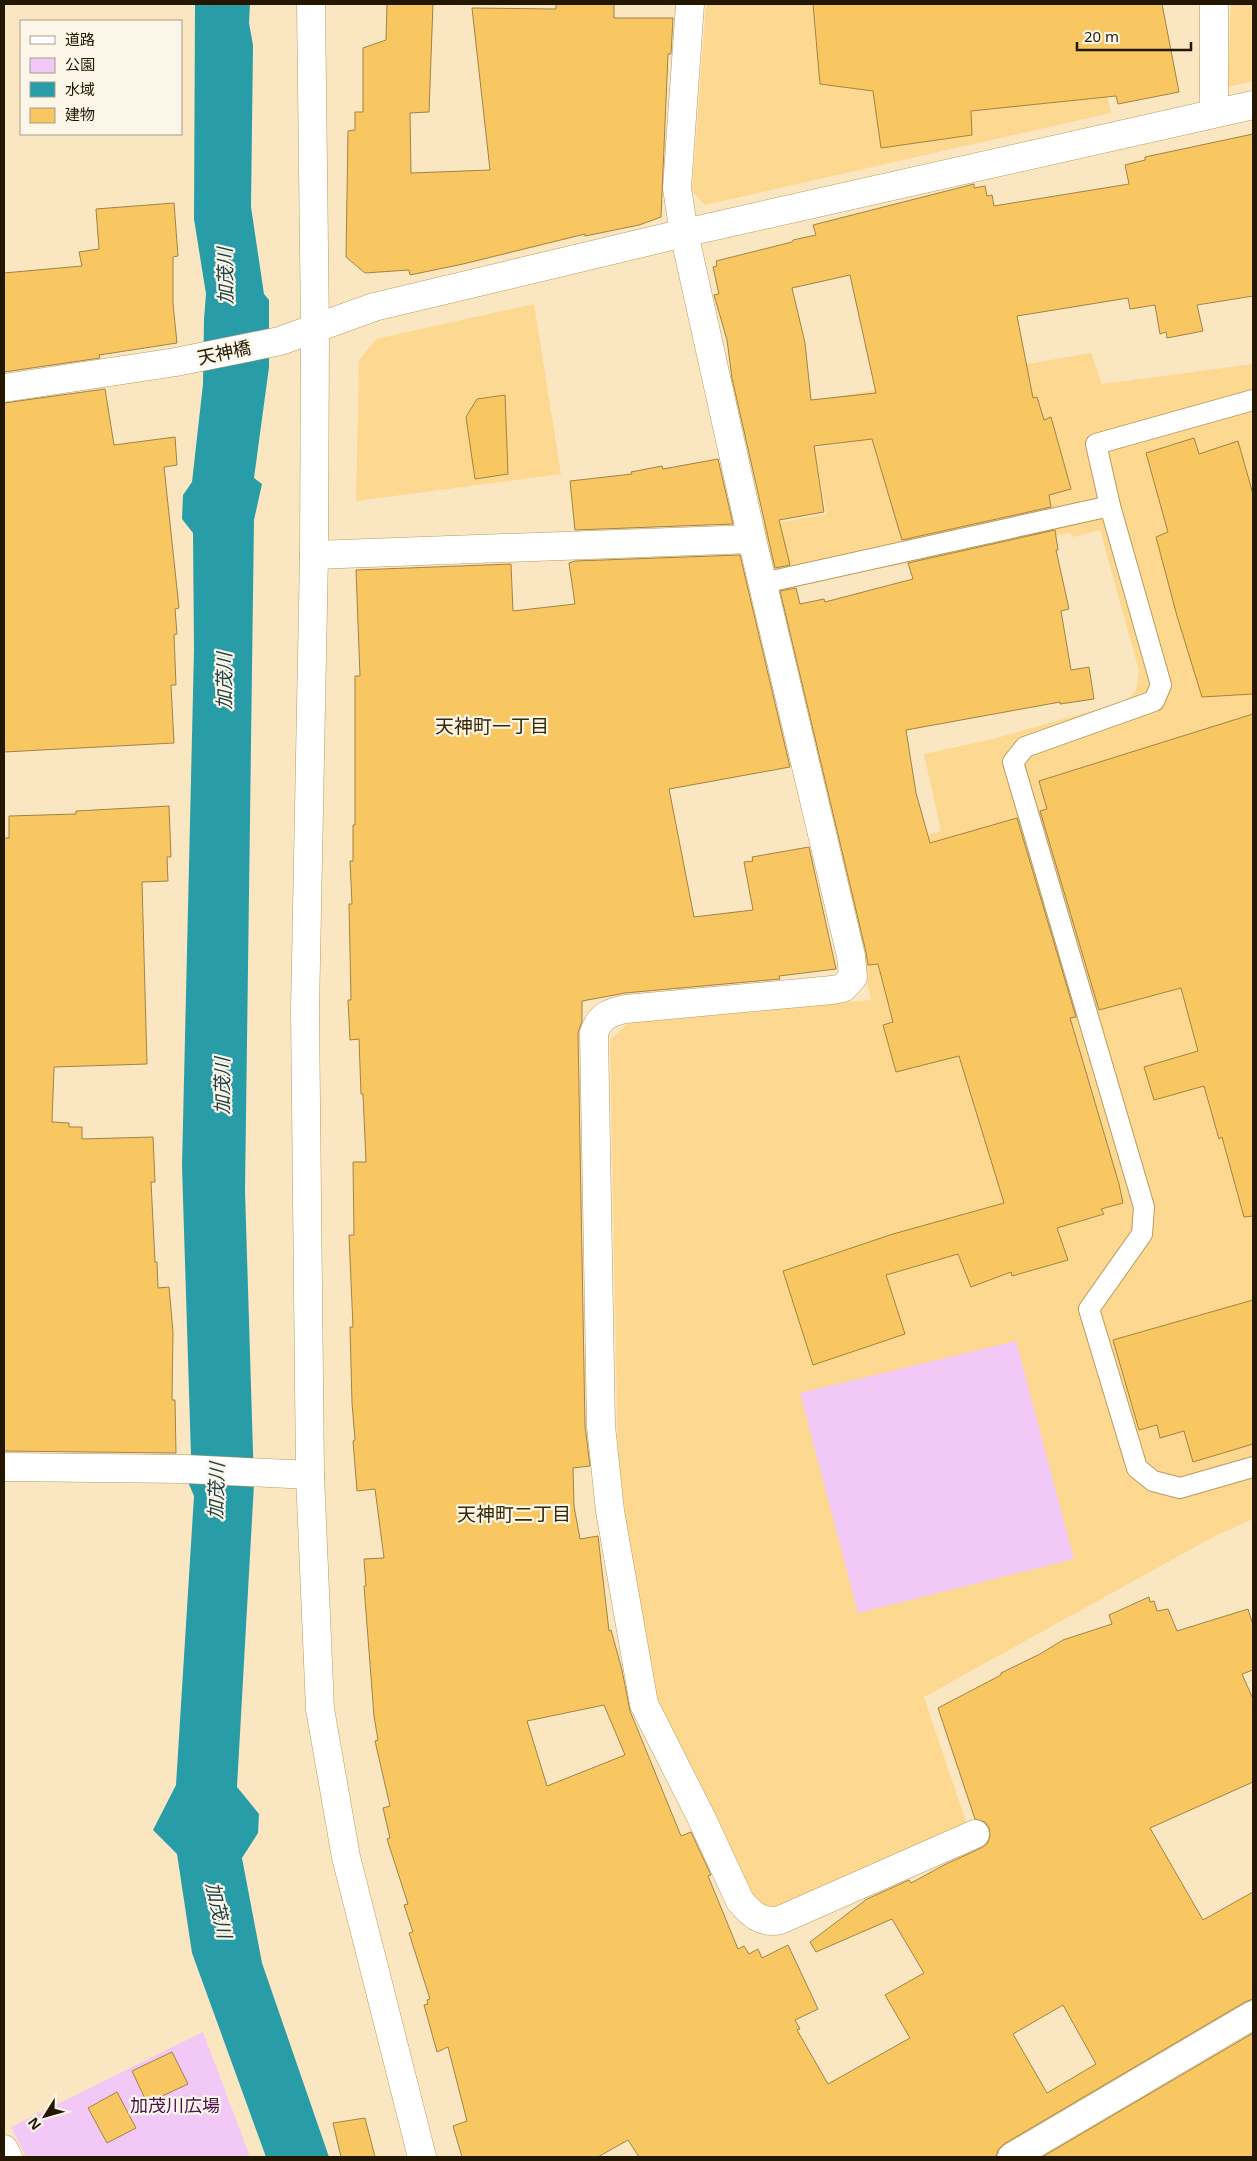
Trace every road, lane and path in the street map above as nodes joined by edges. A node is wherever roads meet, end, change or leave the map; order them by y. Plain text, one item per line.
1 (311, 4) edge
2 (690, 4) edge
3 (1214, 4) edge
4 (1253, 105) edge
5 (1214, 113) junction
6 (684, 233) junction
7 (315, 330) junction
8 (4, 388) edge
9 (1253, 400) edge
10 (1110, 506) junction
11 (752, 539) junction
12 (314, 555) junction
13 (763, 583) junction
14 (4, 1467) edge
15 (1253, 1467) edge
16 (310, 1474) junction
17 (975, 1834) dead end
18 (1253, 2016) edge
19 (4, 2149) edge
20 (8, 2157) edge
21 (422, 2157) edge
22 (1012, 2157) edge

1 - 7 street
2 - 6 street
3 - 5 street
4 - 5 street, 天神橋
5 - 6 street, 天神橋
6 - 7 street, 天神橋
6 - 11 street
7 - 8 street, 天神橋
7 - 12 street
9 - 10 lane
10 - 13 lane
10 - 15 lane
11 - 12 street
11 - 13 street
12 - 16 street
13 - 17 street
14 - 16 street
16 - 21 street
18 - 22 street
19 - 20 street

